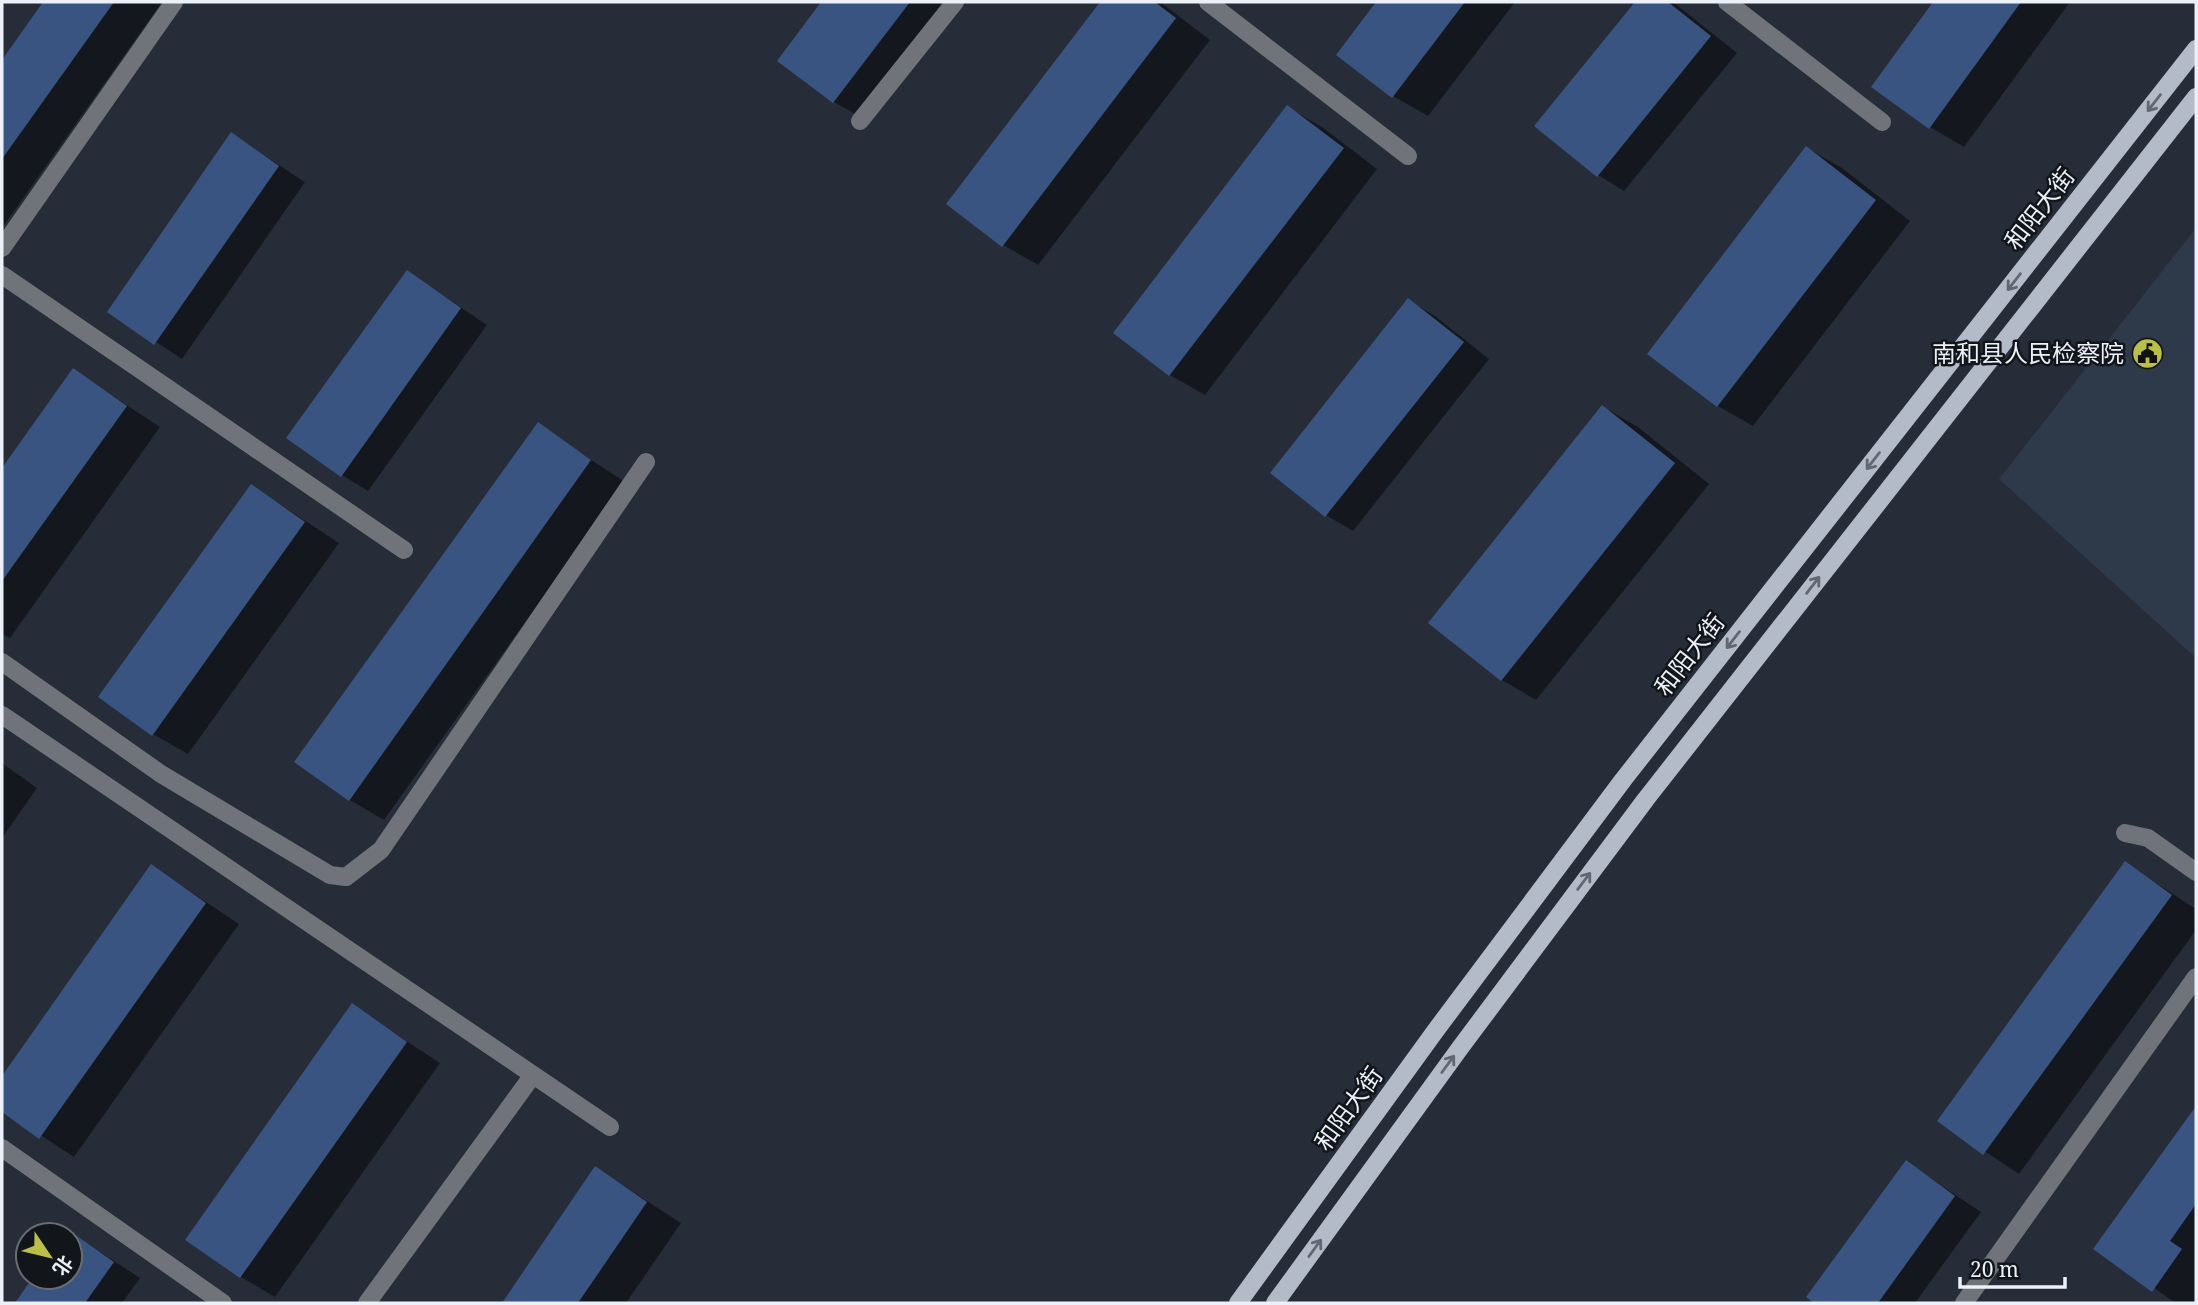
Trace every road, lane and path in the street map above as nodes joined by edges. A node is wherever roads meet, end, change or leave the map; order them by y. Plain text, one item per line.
1 (174, 2) edge
2 (955, 2) edge
3 (1208, 2) edge
4 (1727, 2) edge
5 (2196, 49) edge
6 (2196, 97) edge
7 (860, 121) dead end
8 (1882, 122) dead end
9 (1408, 156) dead end
10 (2, 248) edge
11 (2, 275) edge
12 (646, 462) dead end
13 (404, 550) dead end
14 (2, 662) edge
15 (2, 715) edge
16 (2125, 833) dead end
17 (2196, 872) edge
18 (2196, 977) edge
19 (533, 1075) junction
20 (610, 1127) dead end
21 (2, 1148) edge
22 (223, 1303) edge
23 (367, 1303) edge
24 (1238, 1303) edge
25 (1275, 1303) edge
26 (1964, 1303) edge

1 - 10 lane
2 - 7 lane
3 - 9 lane
4 - 8 lane
5 -> 24 main road, 和阳大街
25 -> 6 main road
11 - 13 lane
12 - 14 lane
15 - 19 lane
16 - 17 lane
18 - 26 lane
19 - 20 lane
19 - 23 lane
21 - 22 lane

